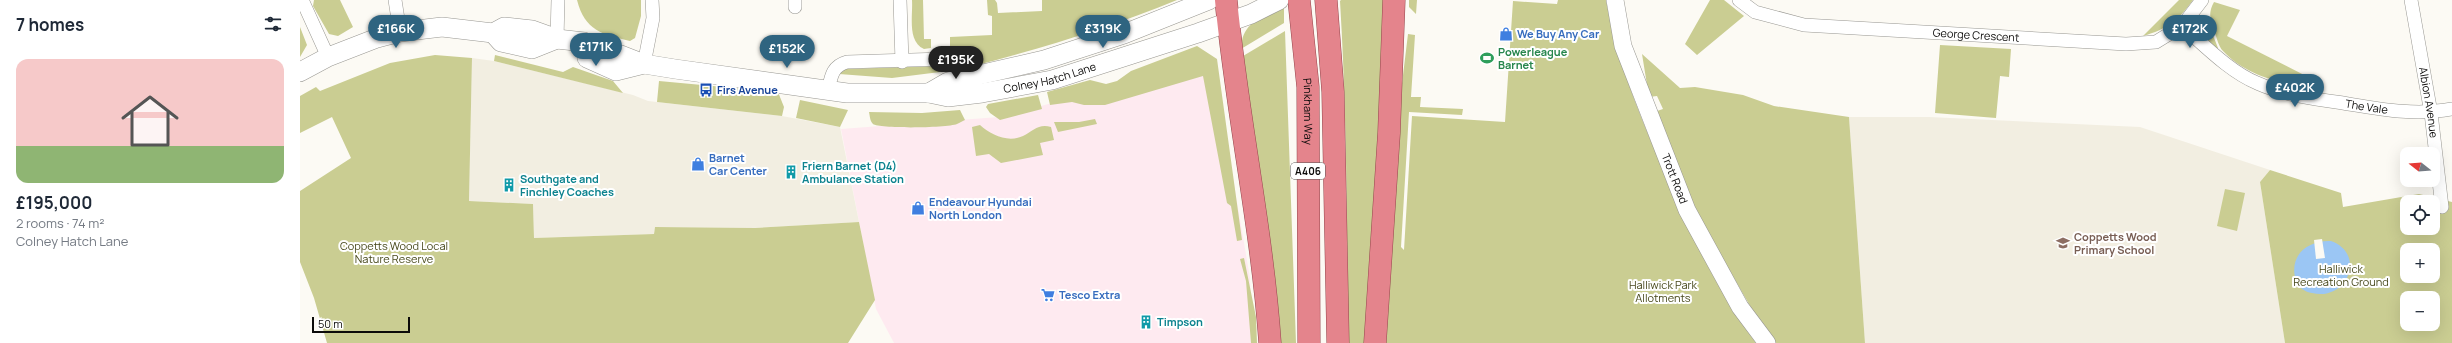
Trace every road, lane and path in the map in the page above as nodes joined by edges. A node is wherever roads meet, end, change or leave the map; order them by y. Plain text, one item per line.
1 (395, 0) edge
2 (558, 0) edge
3 (652, 0) edge
4 (900, 0) edge
5 (1209, 0) edge
6 (1226, 0) edge
7 (1279, 0) edge
8 (1299, 0) edge
9 (1326, 0) edge
10 (1394, 0) edge
11 (1616, 0) edge
12 (1739, 0) edge
13 (2202, 0) edge
14 (2411, 0) edge
15 (300, 1) edge
16 (1228, 22) junction
17 (2182, 26) junction
18 (400, 32) junction
19 (557, 39) junction
20 (328, 57) junction
21 (902, 62) junction
22 (644, 64) junction
23 (300, 72) edge
24 (962, 78) junction
25 (828, 91) junction
26 (929, 93) junction
27 (2452, 109) edge
28 (2431, 113) junction
29 (2442, 206) dead end
30 (1270, 343) edge
31 (1309, 343) edge
32 (1338, 343) edge
33 (1375, 343) edge
34 (1767, 343) edge

1 - 18 street
2 - 19 street
3 - 22 street
4 - 21 street
5 - 24 main road, Colney Hatch Lane
6 - 16 highway
7 - 16 main road, Colney Hatch Lane
8 - 31 highway, Pinkham Way / A406
9 - 32 highway, A406
10 - 33 highway
11 - 34 street, Trott Road
12 - 17 street, George Crescent
13 - 17 street, George Crescent
14 - 28 street, Albion Avenue
15 - 20 street
16 - 26 main road, Colney Hatch Lane
16 - 30 highway
17 - 28 street, The Vale
18 - 19 main road, Colney Hatch Lane
18 - 20 main road, Colney Hatch Lane
19 - 22 main road, Colney Hatch Lane
20 - 23 main road, Colney Hatch Lane
21 - 24 street
21 - 25 street
22 - 25 main road, Colney Hatch Lane
24 - 26 main road, Colney Hatch Lane
25 - 26 main road, Colney Hatch Lane
27 - 28 street, The Vale
28 - 29 street, Albion Avenue

